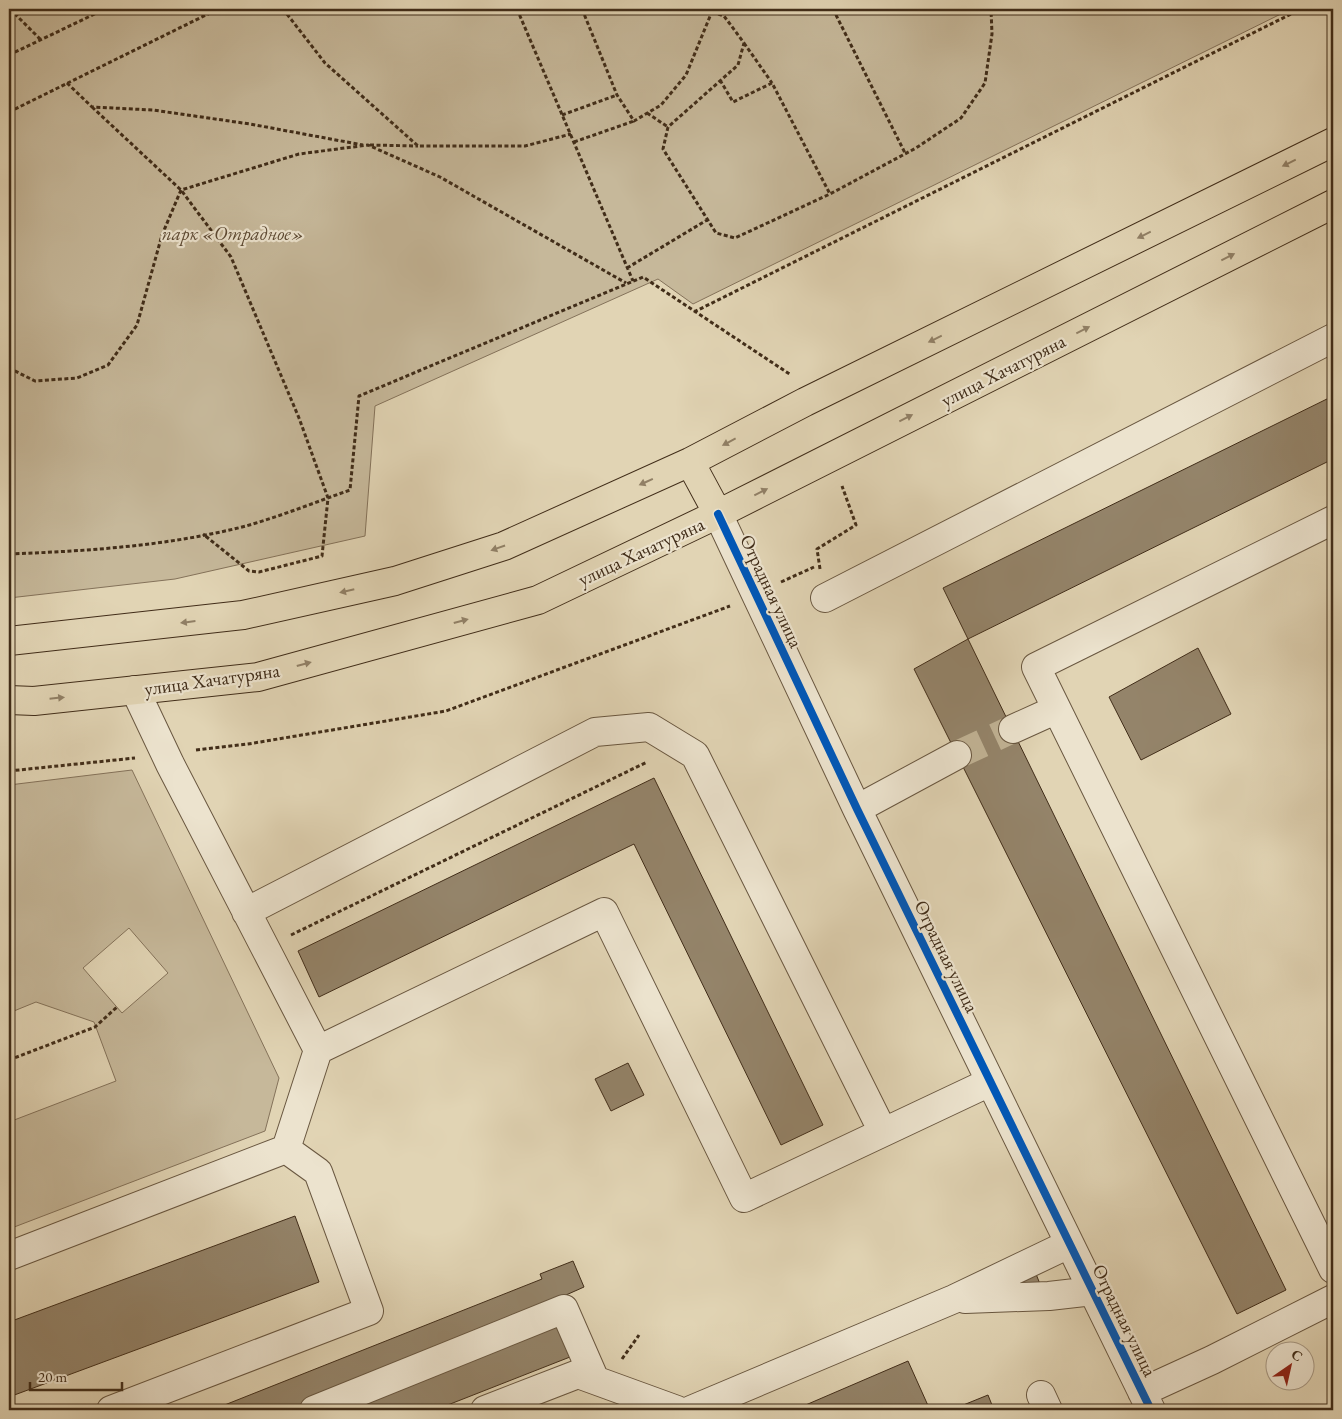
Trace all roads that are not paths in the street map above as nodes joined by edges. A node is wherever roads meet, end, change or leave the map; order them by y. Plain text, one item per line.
1 (1333, 142) edge
2 (1333, 204) edge
3 (1333, 338) edge
4 (690, 462) junction
5 (718, 514) junction
6 (1333, 520) edge
7 (825, 598) road end
8 (9, 641) edge
9 (135, 690) junction
10 (9, 700) edge
11 (1056, 710) junction
12 (1012, 729) tunnel mouth
13 (957, 755) tunnel mouth
14 (857, 809) junction
15 (246, 912) junction
16 (318, 1050) junction
17 (990, 1082) junction
18 (883, 1132) junction
19 (286, 1149) junction
20 (1069, 1244) junction
21 (9, 1256) edge
22 (1333, 1270) edge
23 (1093, 1291) junction
24 (954, 1299) junction
25 (1333, 1299) edge
26 (594, 1380) junction
27 (1146, 1401) edge
28 (111, 1410) edge
29 (314, 1410) edge
30 (485, 1410) edge
31 (677, 1410) edge
32 (691, 1410) edge

1 -> 4 main road
5 -> 2 main road, улица Хачатуряна
3 - 7 street
4 - 5 main road
4 -> 8 main road
9 -> 5 main road, улица Хачатуряна
5 - 14 street, Отрадная улица
6 - 11 street
10 -> 9 main road, улица Хачатуряна
9 - 15 street
11 - 12 street
11 - 22 street
13 - 14 street
14 - 17 street, Отрадная улица
15 - 16 street
15 - 18 street
16 - 18 street
16 - 19 street
17 - 18 street
17 - 20 street, Отрадная улица
19 - 21 street
19 - 28 street
20 - 23 street, Отрадная улица
20 - 24 street
23 - 24 street
23 - 27 street, Отрадная улица
24 - 32 street
25 - 27 street
26 - 29 street
26 - 30 street
26 - 31 street

